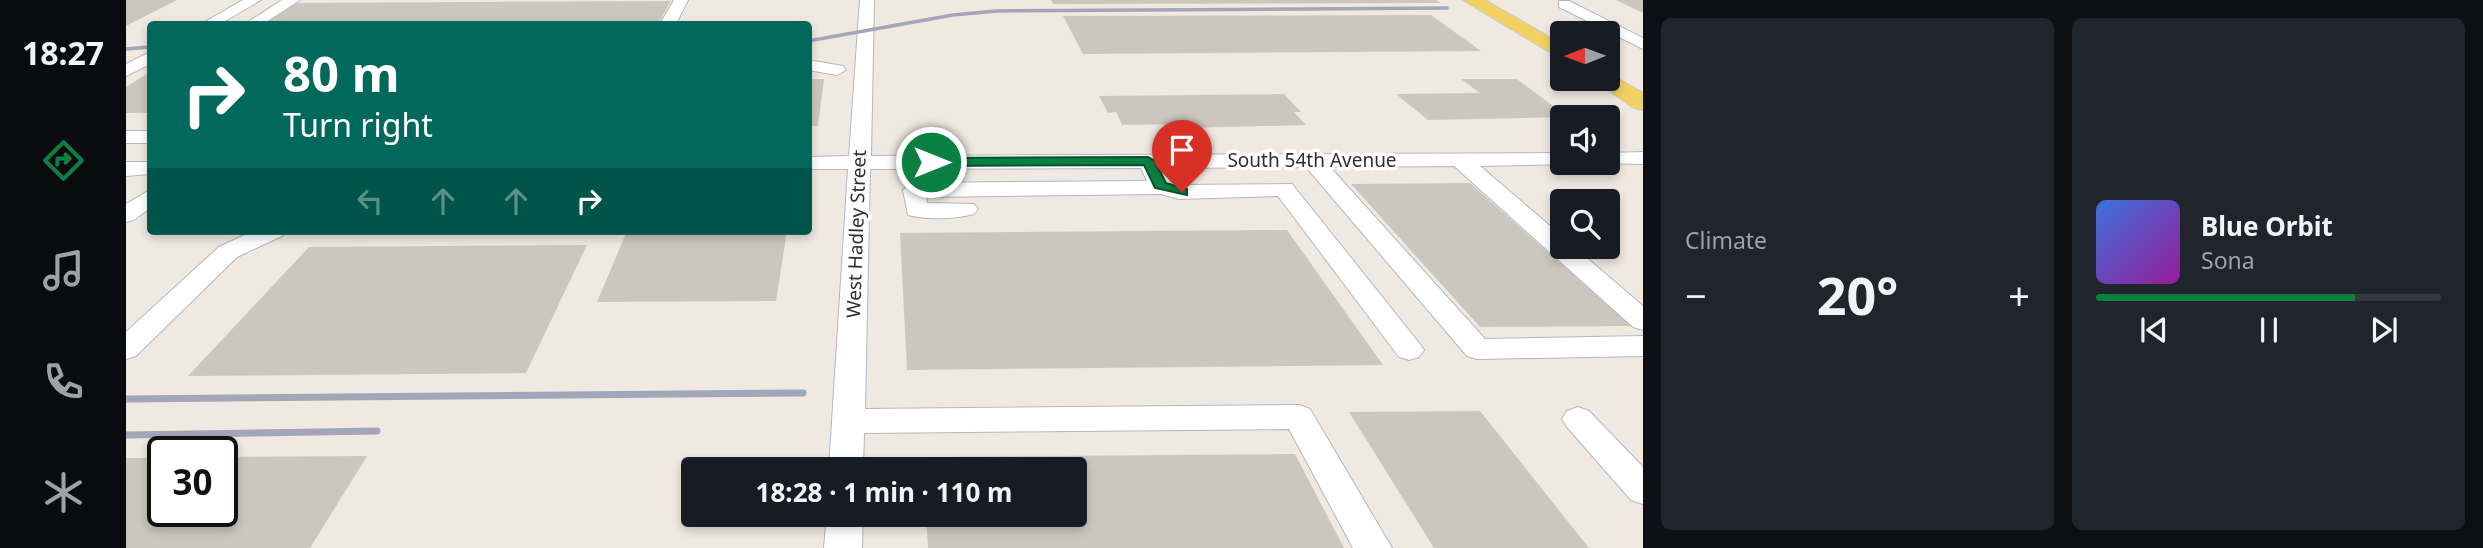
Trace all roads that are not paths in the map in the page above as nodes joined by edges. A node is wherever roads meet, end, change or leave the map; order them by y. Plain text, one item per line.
1 (254, 0) edge
2 (293, 0) edge
3 (681, 0) edge
4 (867, 0) edge
5 (1472, 0) edge
6 (1564, 4) dead end
7 (215, 21) edge
8 (258, 21) edge
9 (670, 21) edge
10 (1643, 44) edge
11 (1550, 46) edge
12 (147, 59) edge
13 (812, 66) edge
14 (837, 70) dead end
15 (126, 71) edge
16 (1620, 89) edge
17 (1643, 103) edge
18 (126, 137) edge
19 (147, 137) edge
20 (1643, 158) edge
21 (1459, 159) junction
22 (1550, 159) edge
23 (1620, 159) edge
24 (1311, 160) junction
25 (1148, 161) junction
26 (859, 162) junction
27 (812, 163) edge
28 (126, 169) edge
29 (147, 169) edge
30 (1160, 186) junction
31 (147, 199) edge
32 (966, 209) dead end
33 (126, 215) edge
34 (265, 235) edge
35 (1643, 321) edge
36 (1643, 346) edge
37 (126, 349) edge
38 (1409, 349) dead end
39 (1578, 419) dead end
40 (848, 421) junction
41 (846, 457) edge
42 (1643, 491) edge
43 (844, 527) edge
44 (843, 548) edge
45 (1373, 548) edge

1 - 7 street
2 - 8 street
3 - 9 street
4 - 26 street, West Hadley Street
5 - 11 main road
6 - 10 street
12 - 15 street
13 - 14 street
16 - 17 main road
18 - 19 street
20 - 23 street
21 - 22 street, South 54th Avenue
21 - 24 street, South 54th Avenue
21 - 35 street
24 - 25 street, South 54th Avenue
24 - 36 street
25 - 26 street, South 54th Avenue
25 - 30 street
26 - 27 street, South 54th Avenue
26 - 40 street, West Hadley Street
28 - 29 street
30 - 32 street
30 - 38 street
31 - 33 street
34 - 37 street
39 - 42 street
40 - 41 street, West Hadley Street
40 - 45 street
43 - 44 street

